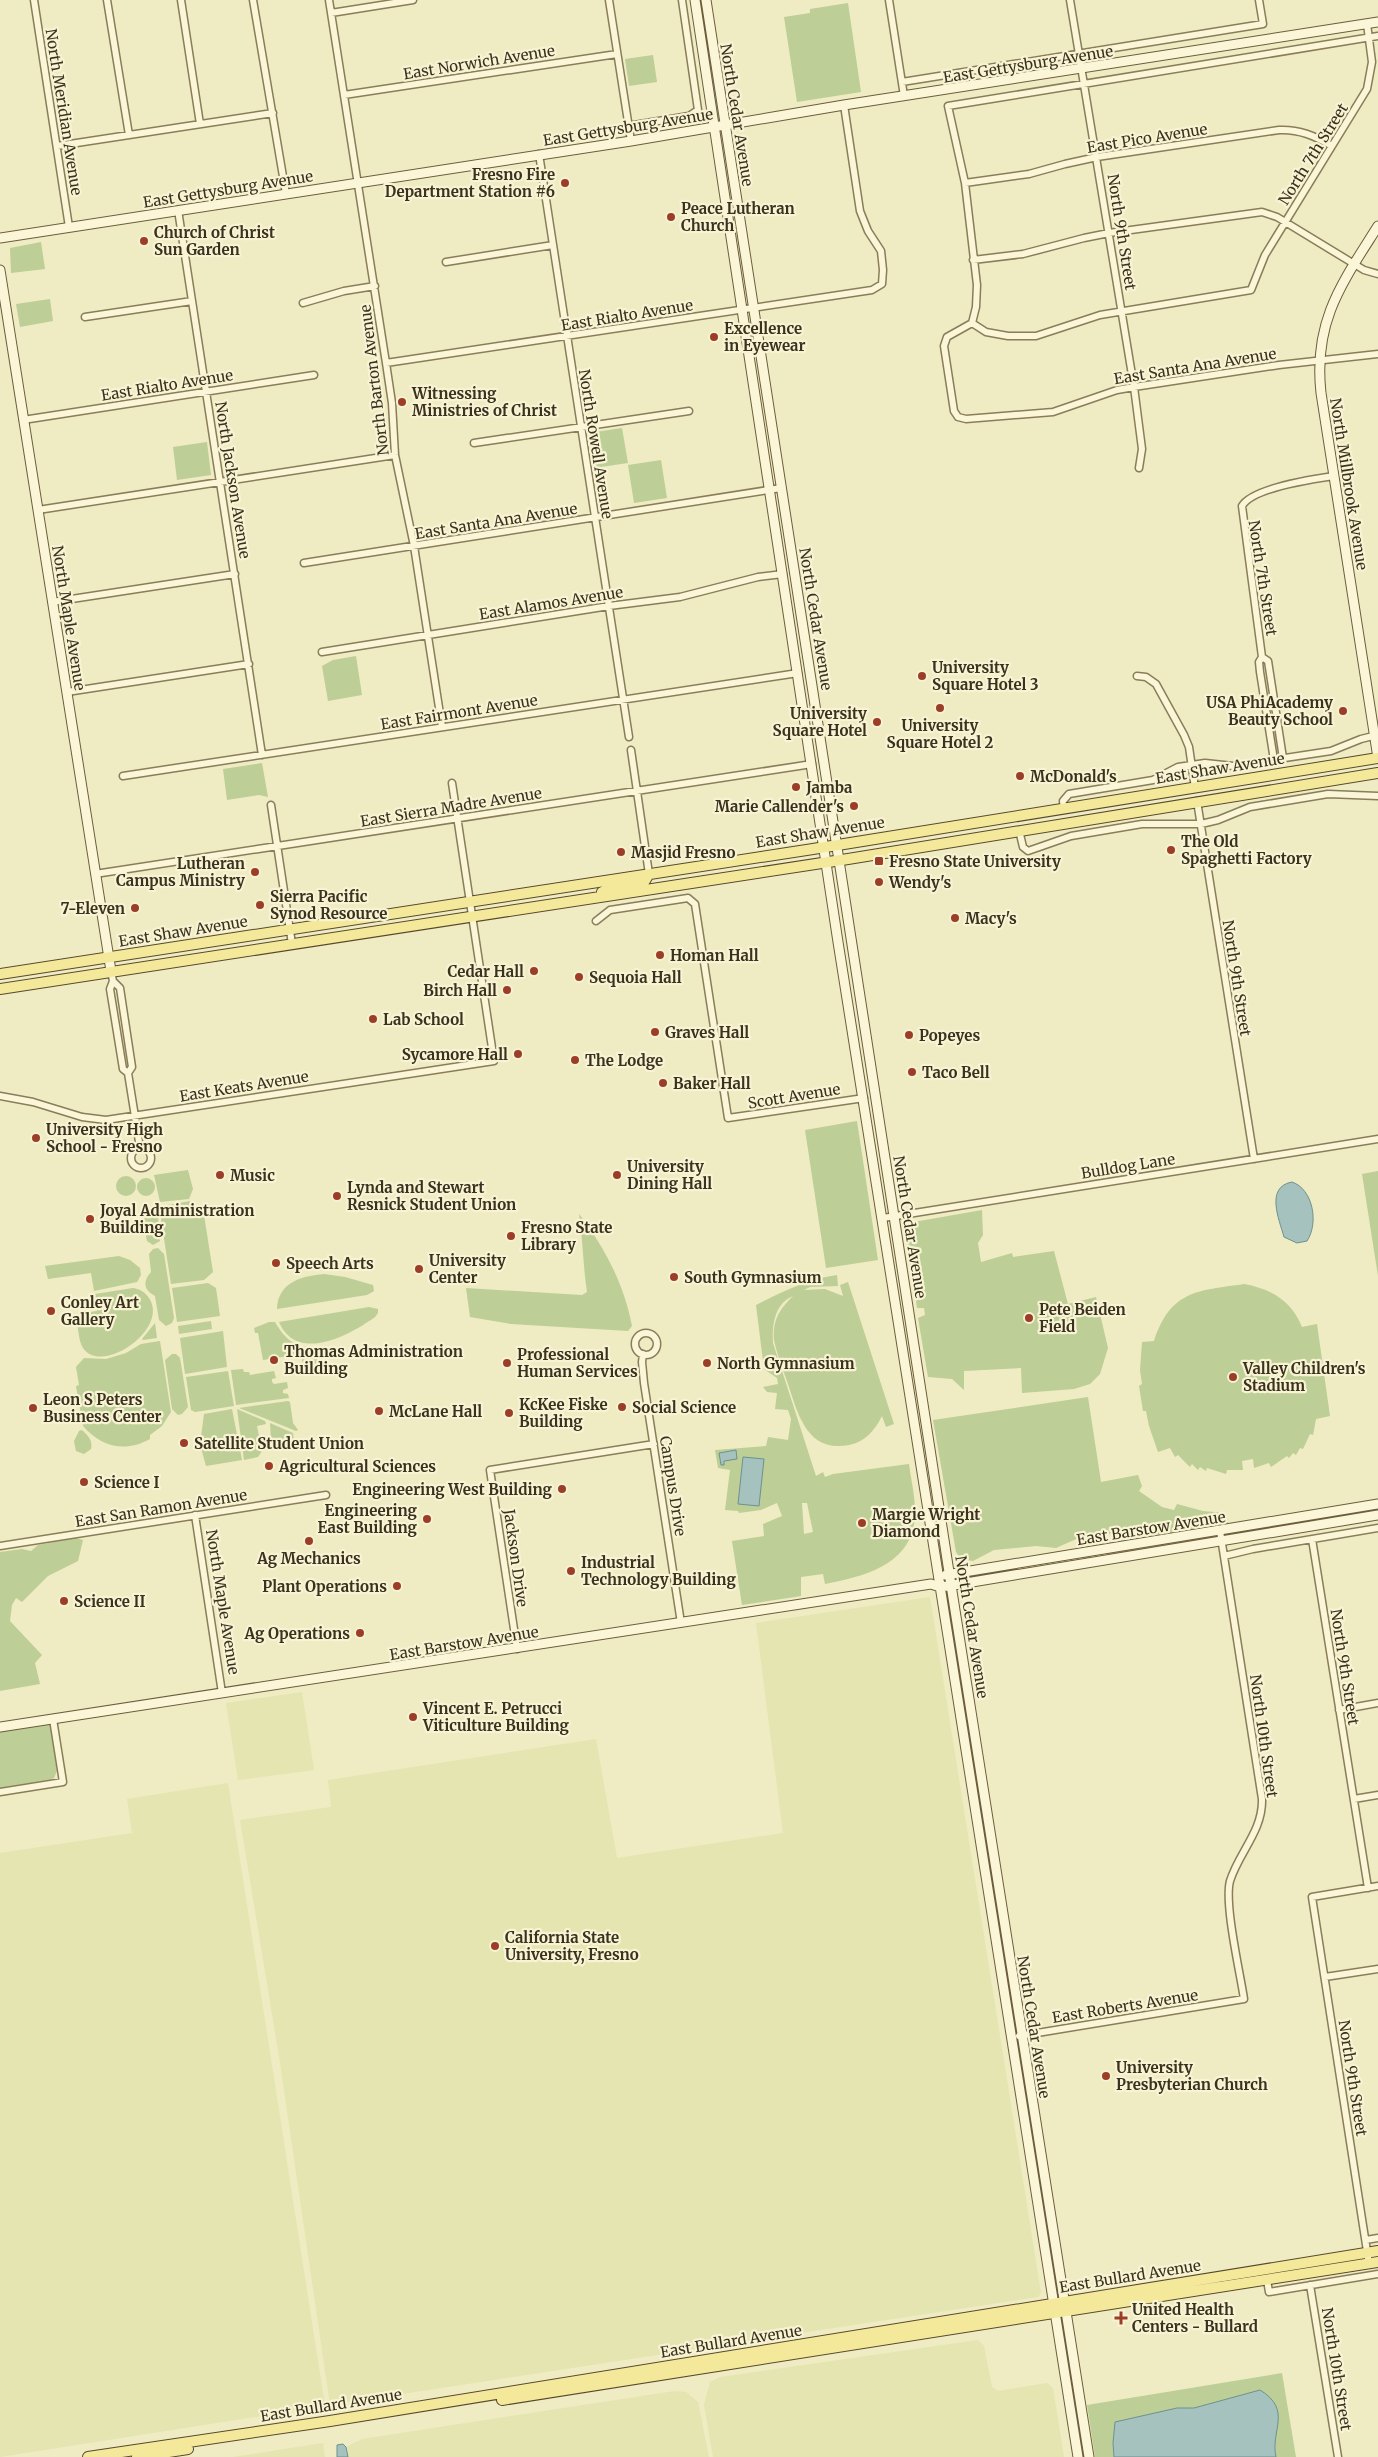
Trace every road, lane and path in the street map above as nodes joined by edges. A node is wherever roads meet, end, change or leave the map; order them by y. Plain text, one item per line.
1 (34, 0) edge
2 (108, 0) edge
3 (181, 0) edge
4 (253, 0) edge
5 (330, 0) edge
6 (413, 0) edge
7 (609, 0) edge
8 (682, 0) edge
9 (697, 0) edge
10 (706, 0) edge
11 (889, 0) edge
12 (1070, 0) edge
13 (1259, 0) edge
14 (332, 13) junction
15 (709, 21) junction
16 (1378, 22) edge
17 (1367, 24) junction
18 (1378, 36) edge
19 (1370, 37) junction
20 (617, 54) junction
21 (1078, 54) junction
22 (1081, 70) junction
23 (902, 82) junction
24 (1083, 83) junction
25 (344, 96) junction
26 (904, 96) junction
27 (844, 105) junction
28 (273, 113) junction
29 (200, 124) junction
30 (628, 126) junction
31 (725, 126) junction
32 (715, 127) junction
33 (129, 135) junction
34 (631, 141) junction
35 (57, 146) junction
36 (1332, 146) junction
37 (539, 154) junction
38 (1098, 157) junction
39 (358, 182) junction
40 (965, 183) junction
41 (286, 194) junction
42 (178, 210) junction
43 (1285, 222) junction
44 (1378, 226) edge
45 (69, 227) junction
46 (1109, 234) junction
47 (0, 238) edge
48 (553, 245) junction
49 (973, 260) junction
50 (446, 262) dead end
51 (1354, 264) junction
52 (0, 270) edge
53 (1378, 274) edge
54 (374, 286) junction
55 (192, 301) junction
56 (303, 303) dead end
57 (753, 308) junction
58 (743, 310) junction
59 (1122, 310) junction
60 (85, 317) dead end
61 (972, 323) junction
62 (567, 337) junction
63 (1378, 354) edge
64 (1318, 360) junction
65 (386, 363) junction
66 (314, 375) dead end
67 (1134, 386) junction
68 (206, 392) junction
69 (688, 411) dead end
70 (23, 420) junction
71 (581, 427) junction
72 (474, 443) dead end
73 (395, 455) junction
74 (1139, 468) dead end
75 (1334, 476) junction
76 (221, 482) junction
77 (781, 488) junction
78 (771, 490) junction
79 (38, 510) junction
80 (595, 519) junction
81 (414, 546) junction
82 (304, 563) dead end
83 (235, 574) junction
84 (783, 574) junction
85 (52, 602) junction
86 (609, 606) junction
87 (428, 636) junction
88 (322, 652) dead end
89 (795, 652) junction
90 (1262, 657) junction
91 (249, 664) junction
92 (810, 672) junction
93 (798, 673) junction
94 (1137, 676) dead end
95 (67, 692) junction
96 (801, 694) junction
97 (623, 700) junction
98 (815, 702) junction
99 (442, 727) junction
100 (1376, 735) edge
101 (629, 737) dead end
102 (822, 749) junction
103 (631, 750) dead end
104 (262, 754) junction
105 (1283, 758) junction
106 (1378, 758) edge
107 (1274, 760) junction
108 (812, 764) junction
109 (1192, 765) junction
110 (1313, 769) junction
111 (1378, 773) edge
112 (123, 776) dead end
113 (452, 783) dead end
114 (1195, 788) junction
115 (637, 791) junction
116 (1378, 796) edge
117 (1197, 801) junction
118 (271, 805) dead end
119 (1064, 809) junction
120 (457, 818) junction
121 (1077, 821) junction
122 (1201, 824) junction
123 (1019, 830) junction
124 (837, 844) junction
125 (277, 846) junction
126 (824, 847) junction
127 (840, 860) junction
128 (826, 862) junction
129 (95, 874) junction
130 (650, 874) junction
131 (585, 899) junction
132 (470, 901) junction
133 (472, 916) junction
134 (596, 921) dead end
135 (290, 930) junction
136 (838, 942) junction
137 (292, 944) junction
138 (109, 957) junction
139 (0, 974) edge
140 (112, 976) junction
141 (0, 989) edge
142 (860, 1001) junction
143 (850, 1009) junction
144 (865, 1031) junction
145 (0, 1096) edge
146 (864, 1098) junction
147 (134, 1116) junction
148 (1378, 1140) edge
149 (140, 1148) dead end
150 (1254, 1159) junction
151 (894, 1216) junction
152 (882, 1218) junction
153 (643, 1354) dead end
154 (654, 1444) junction
155 (326, 1494) dead end
156 (1378, 1504) edge
157 (1378, 1514) edge
158 (195, 1515) junction
159 (1378, 1528) edge
160 (1220, 1531) junction
161 (1312, 1539) junction
162 (1222, 1540) junction
163 (0, 1546) edge
164 (1224, 1556) junction
165 (950, 1574) junction
166 (939, 1576) junction
167 (931, 1584) junction
168 (951, 1585) junction
169 (940, 1587) junction
170 (681, 1623) junction
171 (517, 1649) junction
172 (222, 1693) junction
173 (1378, 1703) edge
174 (1339, 1710) junction
175 (53, 1719) junction
176 (0, 1727) edge
177 (0, 1792) edge
178 (1378, 1795) edge
179 (1354, 1799) junction
180 (979, 1834) junction
181 (1378, 1886) edge
182 (1368, 1888) junction
183 (1003, 1917) junction
184 (1378, 1969) edge
185 (1325, 1977) junction
186 (1244, 1999) joint
187 (1022, 2036) junction
188 (1011, 2038) junction
189 (1378, 2238) edge
190 (1366, 2240) junction
191 (1373, 2251) edge
192 (1374, 2263) edge
193 (1378, 2274) edge
194 (1267, 2280) junction
195 (1310, 2285) junction
196 (1065, 2308) junction
197 (1054, 2310) junction
198 (88, 2457) edge
199 (137, 2457) edge
200 (1078, 2457) edge
201 (1089, 2457) edge
202 (1338, 2457) edge

1 - 35 street, North Meridian Avenue
2 - 33 street
3 - 29 street
4 - 28 street
5 - 14 street, North Barton Avenue
6 - 14 street
7 - 20 street
8 - 30 street
9 - 15 main road
9 - 32 main road, North Cedar Avenue
10 - 15 main road, North Cedar Avenue
11 - 23 street
12 - 21 street, North 9th Street
13 - 21 street
14 - 25 street, North Barton Avenue
15 - 31 main road, North Cedar Avenue
16 - 17 main road, East Gettysburg Avenue
17 - 19 street, North 7th Street
17 - 22 main road, East Gettysburg Avenue
18 - 19 street
19 - 24 street
19 - 36 street, North 7th Street
20 - 25 street, East Norwich Avenue
20 - 30 street
21 - 22 street, North 9th Street
21 - 23 street
22 - 24 street, North 9th Street
22 - 26 main road, East Gettysburg Avenue
23 - 26 street
24 - 38 street, North 9th Street
24 - 40 street
25 - 39 street, North Barton Avenue
26 - 27 main road, East Gettysburg Avenue
27 - 31 main road, East Gettysburg Avenue
27 - 57 street, East Rialto Avenue
28 - 29 street
28 - 41 street
29 - 33 street
30 - 34 street
31 - 32 main road, East Gettysburg Avenue
31 - 57 main road, North Cedar Avenue
32 - 34 main road, East Gettysburg Avenue
32 - 58 main road, North Cedar Avenue
33 - 35 street
34 - 37 main road, East Gettysburg Avenue
35 - 45 street, North Meridian Avenue
36 - 38 street, East Pico Avenue
36 - 43 street, North 7th Street
37 - 39 main road, East Gettysburg Avenue
37 - 48 street, North Rowell Avenue
38 - 40 street, East Pico Avenue
38 - 46 street, North 9th Street
39 - 41 main road, East Gettysburg Avenue
39 - 54 street, North Barton Avenue
40 - 49 street
41 - 42 main road, East Gettysburg Avenue
42 - 45 main road, East Gettysburg Avenue
42 - 55 street, North Jackson Avenue
43 - 46 street
43 - 51 street
43 - 59 street, North 7th Street
44 - 51 main road, North Millbrook Avenue
45 - 47 main road, East Gettysburg Avenue
46 - 49 street
46 - 59 street, North 9th Street
48 - 50 street
48 - 62 street, North Rowell Avenue
49 - 61 street
51 - 53 street
51 - 64 main road, North Millbrook Avenue
52 - 70 main road, North Maple Avenue
54 - 56 street
54 - 65 street, North Barton Avenue
55 - 60 street
55 - 68 street, North Jackson Avenue
57 - 58 street, East Rialto Avenue
57 - 77 main road, North Cedar Avenue
58 - 62 street, East Rialto Avenue
58 - 78 main road, North Cedar Avenue
59 - 61 street
59 - 67 street, North 9th Street
61 - 67 street, East Santa Ana Avenue
62 - 65 street, East Rialto Avenue
62 - 71 street, North Rowell Avenue
63 - 64 street, East Santa Ana Avenue
64 - 67 street, East Santa Ana Avenue
64 - 75 main road, North Millbrook Avenue
65 - 73 street, North Barton Avenue
66 - 68 street, East Rialto Avenue
67 - 74 street, North 9th Street
68 - 70 street, East Rialto Avenue
68 - 76 street, North Jackson Avenue
69 - 71 street
70 - 79 main road, North Maple Avenue
71 - 72 street
71 - 80 street, North Rowell Avenue
73 - 76 street
73 - 81 street, North Barton Avenue
75 - 90 street, North 7th Street
75 - 100 main road, North Millbrook Avenue
76 - 79 street
76 - 83 street, North Jackson Avenue
77 - 78 street, East Santa Ana Avenue
77 - 92 main road, North Cedar Avenue
78 - 80 street, East Santa Ana Avenue
78 - 84 main road, North Cedar Avenue
79 - 85 main road, North Maple Avenue
80 - 81 street, East Santa Ana Avenue
80 - 86 street, North Rowell Avenue
81 - 82 street, East Santa Ana Avenue
81 - 87 street, North Barton Avenue
83 - 85 street
83 - 91 street, North Jackson Avenue
84 - 86 street, East Alamos Avenue
84 - 89 main road, North Cedar Avenue
85 - 95 main road, North Maple Avenue
86 - 87 street, East Alamos Avenue
86 - 97 street, North Rowell Avenue
87 - 88 street, East Alamos Avenue
87 - 99 street, North Barton Avenue
89 - 92 main road
89 - 93 main road, North Cedar Avenue
90 - 105 street, North 7th Street
90 - 107 street, North 7th Street
91 - 95 street
91 - 104 street, North Jackson Avenue
92 - 98 main road, North Cedar Avenue
93 - 96 main road, North Cedar Avenue
93 - 97 street, East Fairmont Avenue
93 - 98 main road
94 - 109 street
95 - 129 main road, North Maple Avenue
96 - 102 main road
96 - 108 main road, North Cedar Avenue
97 - 99 street, East Fairmont Avenue
97 - 101 street, North Rowell Avenue
98 - 102 main road, North Cedar Avenue
99 - 104 street, East Fairmont Avenue
100 - 105 street
100 - 106 main road, North Millbrook Avenue
102 - 124 main road, North Cedar Avenue
103 - 115 street
104 - 112 street, East Fairmont Avenue
105 - 107 street
106 - 110 main road, East Shaw Avenue
107 - 109 street
108 - 115 street, East Sierra Madre Avenue
108 - 126 main road, North Cedar Avenue
109 - 114 street
109 - 119 street
110 - 114 main road, East Shaw Avenue
110 - 117 main road
111 - 117 main road, East Shaw Avenue
113 - 120 street
114 - 119 main road, East Shaw Avenue
114 - 121 main road
115 - 120 street, East Sierra Madre Avenue
115 - 130 street
116 - 122 street
117 - 121 main road, East Shaw Avenue
117 - 122 street, North 9th Street
118 - 125 street
119 - 124 main road, East Shaw Avenue
120 - 125 street, East Sierra Madre Avenue
120 - 132 street
121 - 123 main road, East Shaw Avenue
122 - 123 street
122 - 150 street, North 9th Street
123 - 127 main road, East Shaw Avenue
124 - 126 main road, East Shaw Avenue
124 - 127 main road, North Cedar Avenue
125 - 129 street, East Sierra Madre Avenue
125 - 135 street
126 - 128 main road, North Cedar Avenue
126 - 130 main road, East Shaw Avenue
127 - 128 main road, East Shaw Avenue
127 - 142 main road, North Cedar Avenue
128 - 131 main road, East Shaw Avenue
128 - 136 main road, North Cedar Avenue
129 - 138 main road, North Maple Avenue
130 - 131 main road
130 - 132 main road, East Shaw Avenue
131 - 133 main road, East Shaw Avenue
132 - 133 street
132 - 135 main road, East Shaw Avenue
133 - 137 main road, East Shaw Avenue
133 - 147 street, East Keats Avenue
134 - 146 street, Scott Avenue
135 - 137 street
135 - 138 main road, East Shaw Avenue
136 - 142 main road
136 - 143 main road, North Cedar Avenue
137 - 140 main road, East Shaw Avenue
138 - 139 main road, East Shaw Avenue
138 - 140 main road, North Maple Avenue
140 - 141 main road, East Shaw Avenue
140 - 147 street
142 - 144 main road, North Cedar Avenue
143 - 144 main road
143 - 146 main road, North Cedar Avenue
144 - 151 main road, North Cedar Avenue
145 - 147 street, East Keats Avenue
146 - 152 main road, North Cedar Avenue
147 - 149 street
148 - 150 street, Bulldog Lane
150 - 151 street, Bulldog Lane
151 - 152 street, Bulldog Lane
151 - 165 main road, North Cedar Avenue
152 - 166 main road, North Cedar Avenue
153 - 154 street, Campus Drive
154 - 170 street, Campus Drive
154 - 171 street, Jackson Drive
155 - 158 street, East San Ramon Avenue
156 - 160 main road, East Barstow Avenue
157 - 162 main road, East Barstow Avenue
158 - 163 street, East San Ramon Avenue
158 - 172 street, North Maple Avenue
159 - 161 street
160 - 162 street, North 10th Street
160 - 165 main road, East Barstow Avenue
161 - 164 street
161 - 174 street, North 9th Street
162 - 164 street, North 10th Street
162 - 168 main road, East Barstow Avenue
164 - 186 street, North 10th Street
165 - 166 main road, East Barstow Avenue
165 - 168 main road, North Cedar Avenue
166 - 167 main road
166 - 169 main road, North Cedar Avenue
167 - 169 main road, East Barstow Avenue
167 - 170 main road, East Barstow Avenue
168 - 169 main road, East Barstow Avenue
168 - 183 main road, North Cedar Avenue
169 - 180 main road, North Cedar Avenue
170 - 171 main road, East Barstow Avenue
171 - 172 main road, East Barstow Avenue
172 - 175 main road, East Barstow Avenue
173 - 174 street
174 - 179 street, North 9th Street
175 - 176 main road, East Barstow Avenue
175 - 177 street
178 - 179 street
179 - 182 street, North 9th Street
180 - 183 main road
180 - 188 main road, North Cedar Avenue
181 - 182 street
182 - 185 street, North 9th Street
183 - 187 main road, North Cedar Avenue
184 - 185 street
185 - 190 street, North 9th Street
186 - 187 street, East Roberts Avenue
187 - 188 street, East Roberts Avenue
187 - 196 main road, North Cedar Avenue
188 - 197 main road, North Cedar Avenue
189 - 190 street
190 - 191 street, North 9th Street
191 - 192 street, North 9th Street
191 - 196 main road, East Bullard Avenue
192 - 194 main road, East Bullard Avenue
193 - 195 street
194 - 195 street
194 - 196 main road, East Bullard Avenue
195 - 202 street, North 10th Street
196 - 197 main road, East Bullard Avenue
196 - 201 main road, North Cedar Avenue
197 - 198 main road, East Bullard Avenue
197 - 199 main road, East Bullard Avenue
197 - 200 main road, North Cedar Avenue

